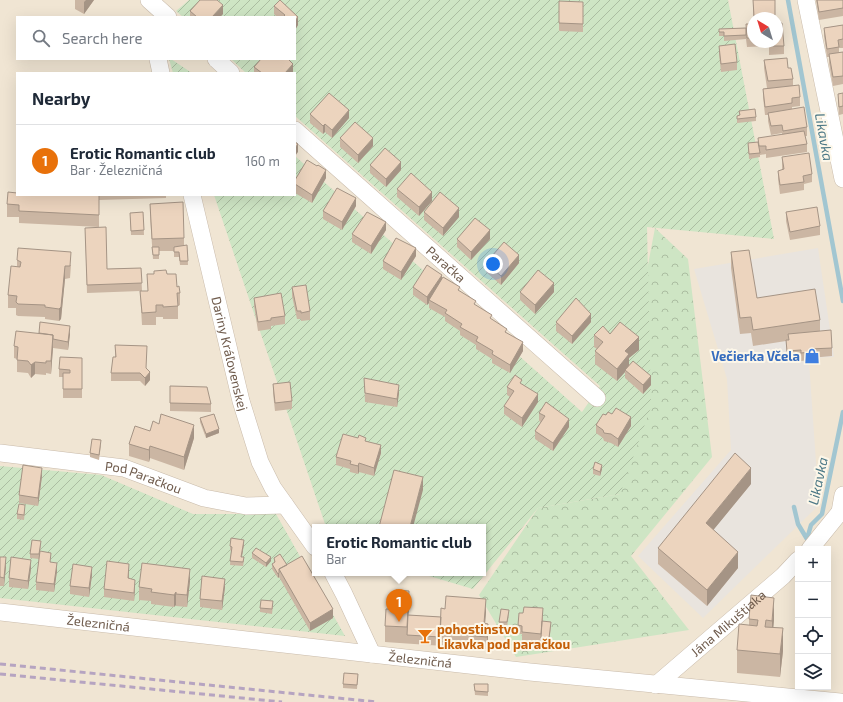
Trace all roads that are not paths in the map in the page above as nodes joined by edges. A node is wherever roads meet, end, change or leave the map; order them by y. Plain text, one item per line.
1 (144, 0) edge
2 (148, 0) edge
3 (806, 0) edge
4 (148, 16) edge
5 (167, 16) edge
6 (158, 60) edge
7 (217, 60) edge
8 (161, 72) edge
9 (230, 72) edge
10 (296, 131) edge
11 (843, 179) edge
12 (192, 196) edge
13 (598, 398) dead end
14 (0, 453) edge
15 (843, 495) edge
16 (285, 505) junction
17 (312, 543) edge
18 (814, 546) edge
19 (795, 563) edge
20 (334, 576) edge
21 (0, 612) edge
22 (372, 654) junction
23 (656, 685) junction
24 (840, 702) edge

1 - 4 street
2 - 5 street
3 - 11 street
6 - 8 street
7 - 9 street
10 - 13 street, Paračka
12 - 16 street, Dariny Kráľovenskej
14 - 16 street, Pod Paračkou
15 - 18 street
16 - 17 street, Dariny Kráľovenskej
19 - 23 street, Jána Mikuštiaka
20 - 22 street
21 - 22 street, Železničná
22 - 23 street, Železničná
23 - 24 street, Železničná

